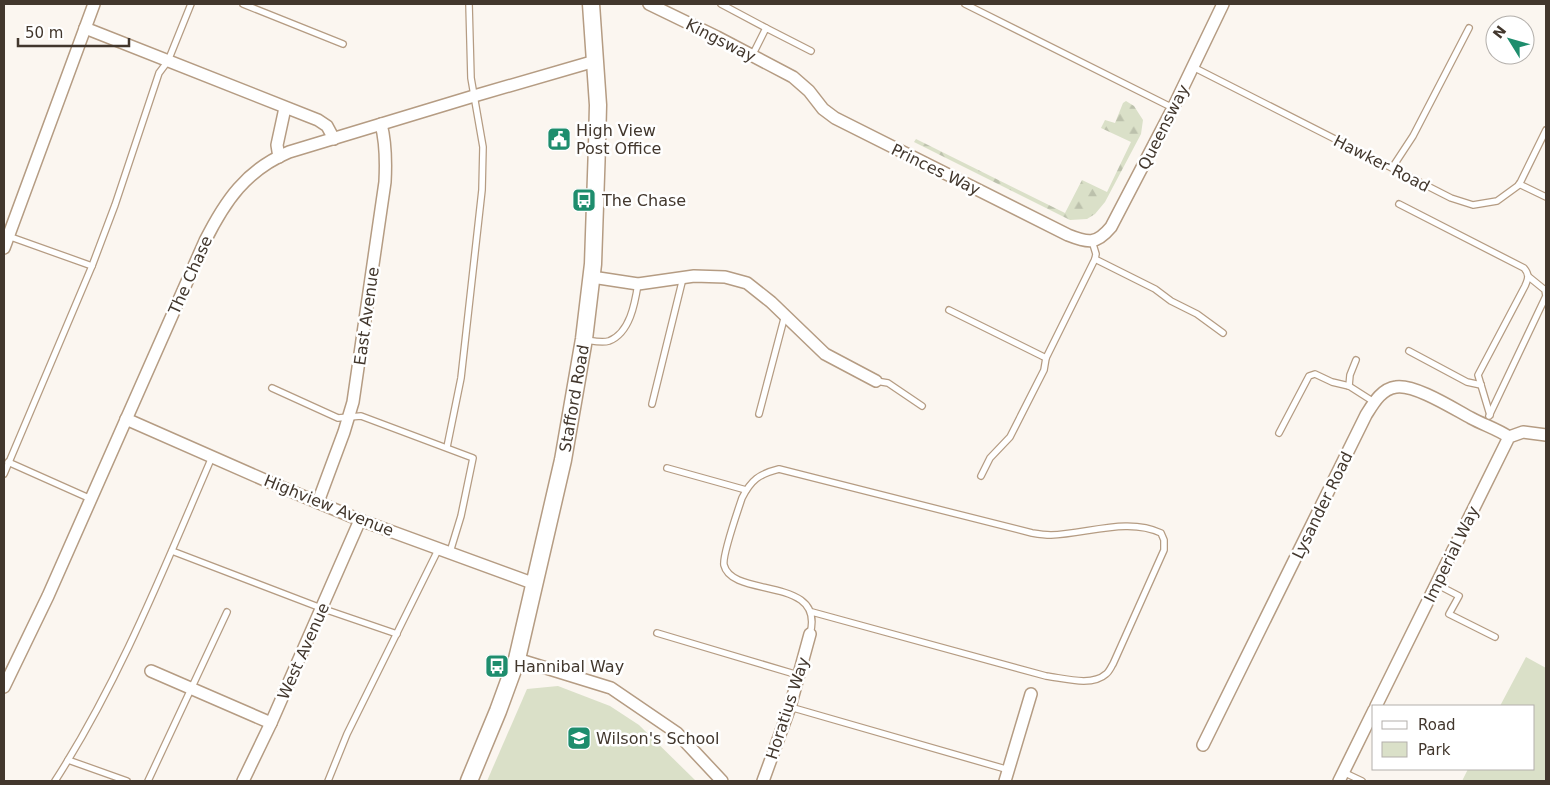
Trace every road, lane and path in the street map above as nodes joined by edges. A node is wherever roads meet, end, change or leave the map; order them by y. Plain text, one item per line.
1 (94, 4) edge
2 (191, 4) edge
3 (243, 4) edge
4 (469, 4) edge
5 (591, 4) edge
6 (649, 4) edge
7 (721, 4) edge
8 (965, 4) edge
9 (1223, 4) edge
10 (84, 28) junction
11 (766, 28) junction
12 (1469, 28) dead end
13 (343, 44) dead end
14 (810, 51) dead end
15 (752, 56) junction
16 (168, 61) junction
17 (595, 61) junction
18 (1193, 67) junction
19 (793, 77) joint
20 (474, 96) junction
21 (285, 108) junction
22 (1173, 108) junction
23 (381, 124) junction
24 (1546, 130) edge
25 (334, 139) junction
26 (278, 157) junction
27 (1392, 168) junction
28 (1519, 184) junction
29 (1546, 197) edge
30 (1399, 204) dead end
31 (8, 236) junction
32 (1092, 241) junction
33 (4, 248) edge
34 (1095, 258) junction
35 (92, 266) junction
36 (592, 277) junction
37 (1529, 277) junction
38 (683, 278) junction
39 (638, 284) junction
40 (949, 310) dead end
41 (784, 315) junction
42 (1223, 333) dead end
43 (584, 339) junction
44 (1408, 351) dead end
45 (1046, 358) junction
46 (1356, 360) dead end
47 (876, 381) joint
48 (1481, 385) junction
49 (1349, 386) junction
50 (272, 388) dead end
51 (1374, 402) junction
52 (652, 404) dead end
53 (922, 406) dead end
54 (759, 414) dead end
55 (350, 416) junction
56 (126, 419) junction
57 (1487, 420) junction
58 (1279, 433) dead end
59 (1546, 435) edge
60 (1509, 437) junction
61 (447, 447) junction
62 (212, 457) junction
63 (8, 462) junction
64 (667, 468) dead end
65 (4, 474) edge
66 (981, 476) dead end
67 (746, 490) junction
68 (91, 498) junction
69 (318, 502) junction
70 (360, 520) junction
71 (445, 550) junction
72 (172, 551) junction
73 (535, 584) junction
74 (1436, 584) junction
75 (321, 608) junction
76 (227, 612) dead end
77 (812, 612) junction
78 (657, 633) dead end
79 (398, 634) junction
80 (810, 634) joint
81 (1495, 637) dead end
82 (517, 659) junction
83 (150, 671) dead end
84 (798, 675) junction
85 (4, 687) edge
86 (192, 689) junction
87 (1031, 694) dead end
88 (1376, 705) edge
89 (790, 707) junction
90 (1372, 714) edge
91 (271, 723) junction
92 (1203, 745) dead end
93 (68, 760) junction
94 (1007, 776) edge
95 (1341, 777) edge
96 (55, 781) edge
97 (127, 781) edge
98 (148, 781) edge
99 (243, 781) edge
100 (328, 781) edge
101 (469, 781) edge
102 (722, 781) edge
103 (763, 781) edge
104 (1362, 781) edge

1 - 10 street
2 - 16 lane
3 - 13 lane
4 - 20 lane
5 - 17 main road, Stafford Road
6 - 15 street, Kingsway
7 - 11 lane
8 - 22 lane
9 - 18 street, Queensway
10 - 16 street
10 - 31 street
11 - 14 lane
11 - 15 lane
12 - 27 lane
15 - 19 street, Kingsway
16 - 21 street
16 - 35 lane
17 - 20 street, The Chase
17 - 36 main road, Stafford Road
18 - 22 street, Queensway
18 - 27 lane, Hawker Road
19 - 32 street, Princes Way
20 - 23 street, The Chase
20 - 61 lane
21 - 25 street
21 - 26 street
22 - 32 street, Queensway
23 - 25 street, The Chase
23 - 55 street, East Avenue
24 - 28 lane, Hawker Road
25 - 26 street, The Chase
26 - 56 street, The Chase
27 - 28 lane, Hawker Road
28 - 29 lane
30 - 37 lane
31 - 33 street
31 - 35 lane
32 - 34 lane
34 - 42 lane
34 - 45 lane
35 - 63 lane
36 - 39 street
36 - 43 main road, Stafford Road
37 - 48 lane
37 - 57 lane
38 - 39 street
38 - 41 street
38 - 52 lane
39 - 43 lane
40 - 45 lane
41 - 47 street
41 - 54 lane
43 - 73 main road, Stafford Road
44 - 48 lane
45 - 66 lane
46 - 49 lane
47 - 53 lane
48 - 57 lane
49 - 51 lane
49 - 58 lane
50 - 55 lane
51 - 57 street, Lysander Road
51 - 92 street, Lysander Road
55 - 61 lane
55 - 69 street, East Avenue
56 - 62 street, Highview Avenue
56 - 68 street, The Chase
57 - 60 street, Lysander Road
59 - 60 street
60 - 74 street, Imperial Way
61 - 71 lane
62 - 69 street, Highview Avenue
62 - 72 lane
63 - 65 lane
63 - 68 lane
64 - 67 lane
67 - 77 lane
67 - 77 lane
68 - 85 street, The Chase
69 - 70 street, Highview Avenue
70 - 71 street, Highview Avenue
70 - 75 street, West Avenue
71 - 73 street, Highview Avenue
71 - 79 lane
72 - 75 lane
72 - 93 lane
73 - 82 main road, Stafford Road
74 - 81 lane
74 - 88 street, Imperial Way
75 - 79 lane
75 - 91 street, West Avenue
76 - 86 lane
77 - 80 lane
78 - 84 lane
79 - 100 lane
80 - 84 street, Horatius Way
82 - 101 main road, Stafford Road
82 - 102 street
83 - 86 street
84 - 89 street, Horatius Way
86 - 91 street
86 - 98 lane
87 - 94 street
89 - 94 lane
89 - 103 street, Horatius Way
90 - 95 street
91 - 99 street, West Avenue
93 - 96 lane
93 - 97 lane
95 - 104 lane

